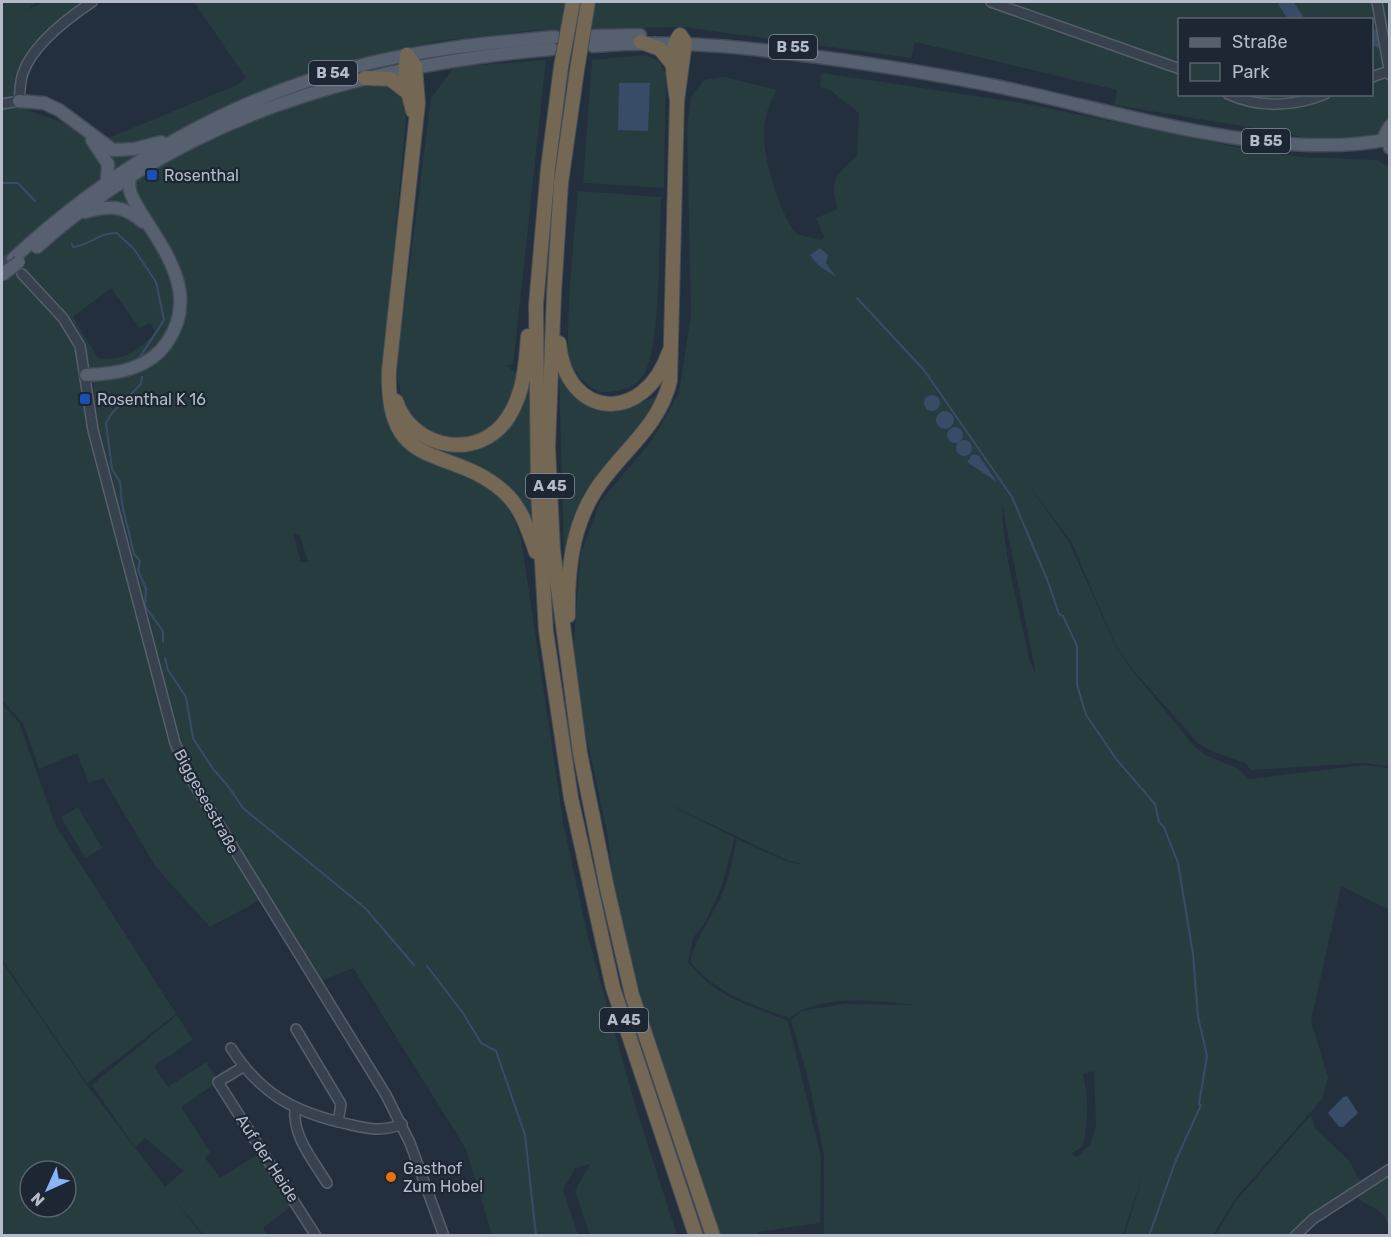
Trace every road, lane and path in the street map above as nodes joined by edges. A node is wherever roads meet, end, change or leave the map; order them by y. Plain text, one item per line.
1 (92, 2) edge
2 (573, 2) edge
3 (588, 2) edge
4 (991, 2) edge
5 (1377, 2) edge
6 (680, 40) junction
7 (641, 42) junction
8 (554, 44) dead end
9 (409, 63) junction
10 (674, 66) junction
11 (1178, 69) edge
12 (1389, 69) edge
13 (1373, 76) edge
14 (364, 78) junction
15 (407, 92) junction
16 (1234, 96) edge
17 (1317, 96) edge
18 (19, 101) junction
19 (677, 101) junction
20 (2, 104) edge
21 (259, 105) junction
22 (1389, 126) edge
23 (415, 127) junction
24 (84, 130) junction
25 (184, 135) junction
26 (1387, 144) edge
27 (130, 177) junction
28 (107, 181) junction
29 (78, 214) junction
30 (156, 236) junction
31 (18, 265) junction
32 (554, 293) junction
33 (536, 305) junction
34 (672, 341) junction
35 (389, 370) junction
36 (86, 375) junction
37 (541, 567) junction
38 (568, 678) junction
39 (296, 1029) dead end
40 (231, 1048) dead end
41 (243, 1067) junction
42 (295, 1108) junction
43 (338, 1122) junction
44 (402, 1124) junction
45 (1389, 1169) edge
46 (327, 1183) dead end
47 (316, 1236) edge
48 (444, 1236) edge
49 (696, 1236) edge
50 (713, 1236) edge
51 (1295, 1236) edge

1 - 18 street
2 - 33 highway, A 45, bridge
3 - 32 highway, A 45, bridge
4 - 11 street
5 - 12 street
6 - 7 main road, B 55
6 - 7 main road
6 - 10 highway
6 - 19 highway
6 - 26 main road, B 55
7 - 10 highway
8 - 9 main road, B 54
9 - 14 main road, B 54
9 - 15 highway
9 - 21 main road, B 54
9 - 23 highway
10 - 19 highway
12 - 13 street
14 - 15 highway
14 - 21 main road, B 54
15 - 23 highway
16 - 17 street
18 - 20 street
18 - 24 main road
19 - 34 highway
21 - 25 main road, B 54
21 - 27 main road, B 54
22 - 26 main road
23 - 35 highway
24 - 25 main road
24 - 28 main road
25 - 28 main road, B 54
27 - 29 main road, B 54
27 - 30 main road
28 - 31 main road, B 54
29 - 30 main road
29 - 31 main road, B 54
30 - 36 main road
31 - 36 street, Biggeseestraße
32 - 34 highway
32 - 38 highway, A 45
33 - 35 highway
33 - 37 highway, A 45
34 - 38 highway
35 - 37 highway
36 - 44 street, Biggeseestraße
37 - 49 highway, A 45
38 - 50 highway, A 45
39 - 43 street
40 - 41 street
41 - 42 street
41 - 47 street, Auf der Heide
42 - 43 street
42 - 46 street
43 - 44 street
44 - 48 street, Biggeseestraße
45 - 51 street

